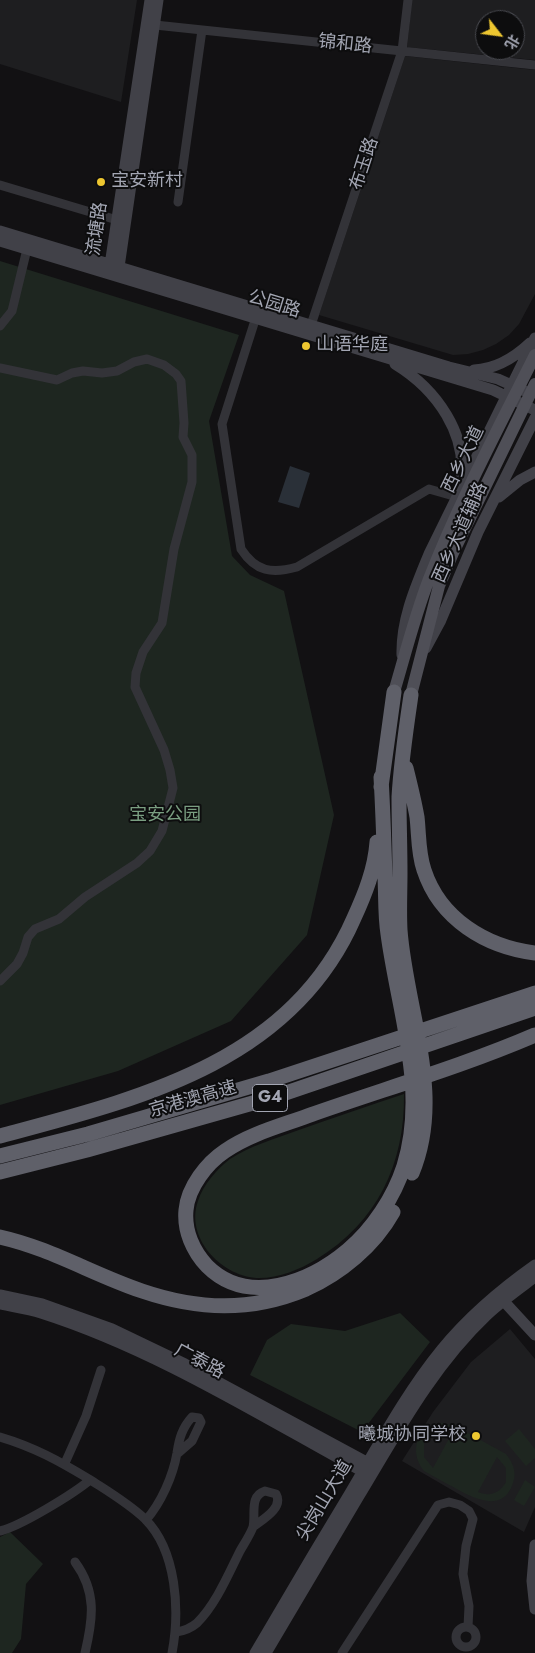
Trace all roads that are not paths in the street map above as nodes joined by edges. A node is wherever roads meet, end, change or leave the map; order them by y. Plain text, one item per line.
1 (150, 0) edge
2 (158, 0) edge
3 (408, 0) edge
4 (155, 25) junction
5 (202, 30) junction
6 (402, 51) junction
7 (535, 65) edge
8 (0, 185) edge
9 (178, 202) dead end
10 (117, 220) junction
11 (0, 231) edge
12 (0, 241) edge
13 (27, 249) junction
14 (114, 269) junction
15 (257, 314) junction
16 (311, 325) junction
17 (0, 326) edge
18 (535, 337) edge
19 (535, 355) edge
20 (383, 357) junction
21 (0, 368) edge
22 (463, 370) junction
23 (512, 384) junction
24 (535, 384) edge
25 (507, 396) junction
26 (535, 396) edge
27 (535, 410) edge
28 (535, 418) edge
29 (475, 460) junction
30 (535, 472) edge
31 (504, 480) junction
32 (457, 497) junction
33 (489, 510) junction
34 (434, 584) junction
35 (418, 663) junction
36 (402, 664) junction
37 (394, 692) joint
38 (411, 695) joint
39 (403, 751) junction
40 (381, 777) junction
41 (393, 888) junction
42 (535, 953) edge
43 (0, 981) edge
44 (535, 993) edge
45 (535, 1008) edge
46 (535, 1035) edge
47 (0, 1136) edge
48 (0, 1156) edge
49 (0, 1172) edge
50 (0, 1237) edge
51 (353, 1253) junction
52 (535, 1265) edge
53 (535, 1277) edge
54 (0, 1295) edge
55 (501, 1297) junction
56 (0, 1304) edge
57 (535, 1335) edge
58 (101, 1370) dead end
59 (0, 1437) edge
60 (177, 1454) dead end
61 (65, 1463) junction
62 (369, 1469) junction
63 (90, 1480) junction
64 (146, 1520) junction
65 (253, 1527) dead end
66 (0, 1531) edge
67 (535, 1545) edge
68 (74, 1562) dead end
69 (535, 1609) edge
70 (468, 1627) junction
71 (176, 1632) junction
72 (457, 1649) edge
73 (473, 1650) edge
74 (85, 1653) edge
75 (172, 1653) edge
76 (255, 1653) edge
77 (266, 1653) edge
78 (342, 1653) edge

1 - 10 main road, 流塘路
2 - 4 main road, 流塘路
3 - 6 street, 布玉路
4 - 5 street, 锦和路
4 - 14 main road, 流塘路
5 - 6 street, 锦和路
5 - 9 street
6 - 7 street, 锦和路
6 - 16 street, 布玉路
8 - 10 street
10 - 14 main road, 流塘路
11 - 14 main road, 公园路
12 - 13 main road, 公园路
13 - 14 main road, 公园路
13 - 17 street
14 - 15 main road, 公园路
15 - 16 main road, 公园路
15 - 20 main road, 公园路
15 - 32 street
16 - 22 main road, 公园路
18 - 22 main road
18 - 23 main road, 西乡大道辅路
19 - 34 main road, 西乡大道
20 - 25 main road, 公园路
20 - 32 main road
21 - 43 street
22 - 23 main road, 公园路
23 - 25 main road, 西乡大道辅路
23 - 26 main road, 公园路
24 - 34 main road, 西乡大道
25 - 27 main road, 公园路
25 - 29 main road, 西乡大道辅路
28 - 31 main road, 西乡大道辅路
29 - 31 main road
29 - 32 main road, 西乡大道辅路
30 - 33 main road
31 - 33 main road, 西乡大道辅路
32 - 36 main road, 西乡大道辅路
33 - 35 main road, 西乡大道辅路
34 - 35 main road
34 - 36 main road
35 - 38 main road
36 - 37 main road
37 - 40 highway
38 - 39 highway
39 - 41 highway
39 - 42 highway
40 - 41 highway
40 - 47 highway
41 - 51 highway
44 - 48 highway, 京港澳高速 / G4
45 - 49 highway, 京港澳高速 / G4
46 - 51 highway
50 - 51 highway
52 - 55 main road, 尖岗山大道
53 - 55 main road, 尖岗山大道
54 - 62 main road, 广泰路
55 - 57 main road
55 - 62 main road, 尖岗山大道
56 - 62 main road, 广泰路
58 - 61 street
59 - 61 street
60 - 64 street
61 - 63 street
62 - 76 main road, 尖岗山大道
62 - 77 main road, 尖岗山大道
63 - 64 street
63 - 66 street
64 - 71 street
65 - 71 street
67 - 69 main road
68 - 74 street
70 - 72 street
70 - 73 street
70 - 78 street
71 - 75 street
72 - 73 street

